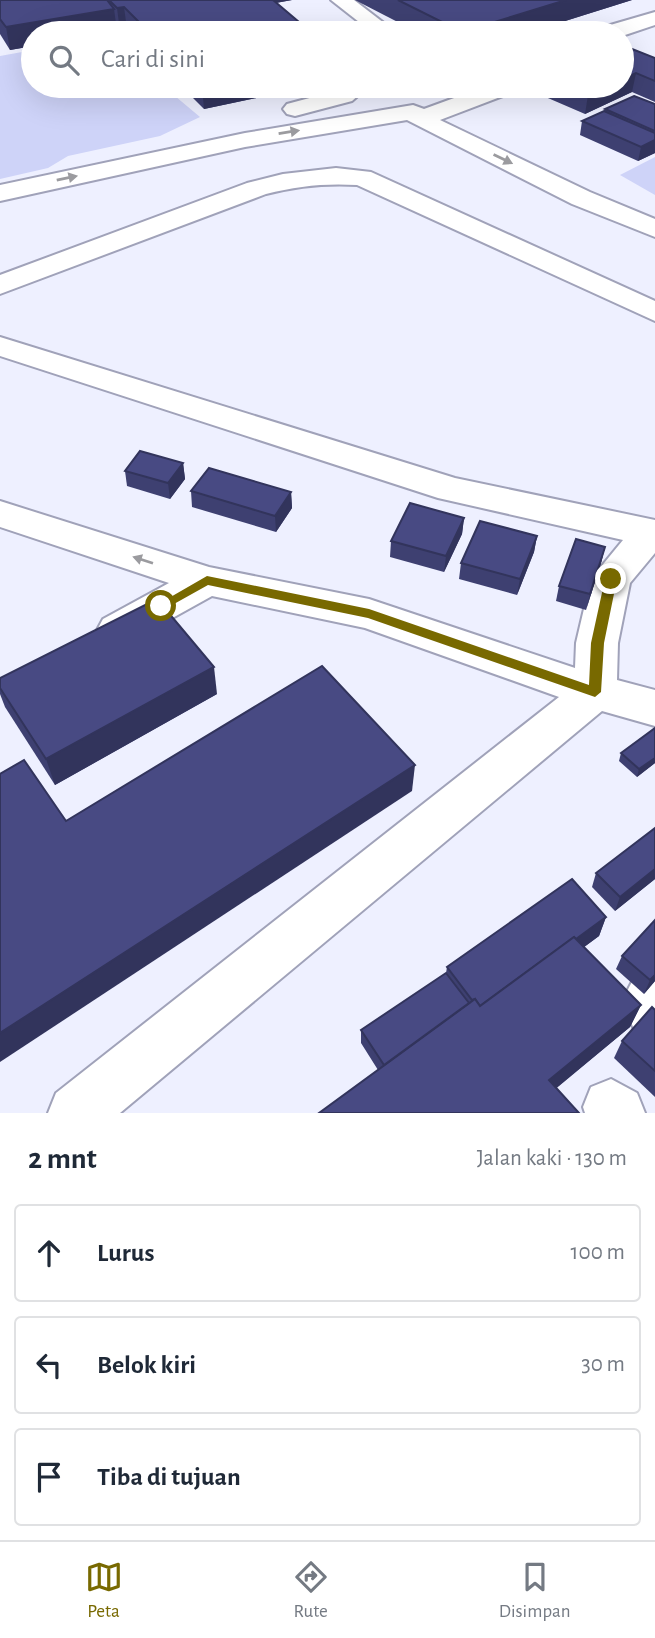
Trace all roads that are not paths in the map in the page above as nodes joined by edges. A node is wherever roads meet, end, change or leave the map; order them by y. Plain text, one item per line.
1 (330, 8) edge
2 (655, 18) edge
3 (359, 21) edge
4 (634, 25) edge
5 (337, 98) edge
6 (428, 98) edge
7 (449, 98) edge
8 (415, 105) junction
9 (244, 140) junction
10 (0, 193) edge
11 (655, 229) edge
12 (0, 285) edge
13 (655, 312) edge
14 (0, 346) edge
15 (0, 514) edge
16 (653, 533) edge
17 (207, 580) junction
18 (85, 647) edge
19 (595, 692) junction
20 (655, 709) edge
21 (655, 992) edge
22 (655, 1015) edge
23 (76, 1113) edge

1 - 3 lane
2 - 4 lane
5 - 9 lane
6 - 8 lane
7 - 8 lane
9 -> 8 lane
8 -> 11 lane
10 -> 9 lane
12 - 13 lane
14 - 16 lane
17 -> 15 lane
16 - 19 lane
17 - 18 lane
17 - 19 lane
19 - 20 lane
19 - 23 lane
21 - 22 lane

